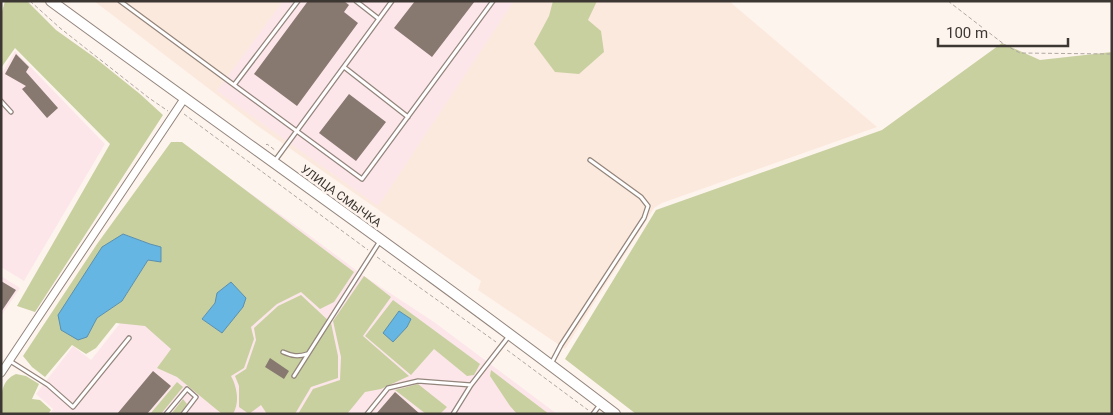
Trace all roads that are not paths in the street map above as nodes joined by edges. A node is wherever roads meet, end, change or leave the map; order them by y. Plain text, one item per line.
1 (51, 1) edge
2 (120, 1) edge
3 (298, 1) edge
4 (356, 1) edge
5 (392, 1) edge
6 (493, 1) edge
7 (379, 19) junction
8 (344, 67) junction
9 (234, 85) junction
10 (184, 99) junction
11 (1, 101) edge
12 (11, 112) dead end
13 (408, 117) junction
14 (298, 130) junction
15 (590, 160) dead end
16 (274, 162) junction
17 (380, 241) junction
18 (510, 334) junction
19 (129, 338) dead end
20 (283, 352) dead end
21 (308, 354) junction
22 (10, 361) junction
23 (550, 364) junction
24 (1, 373) edge
25 (294, 376) dead end
26 (472, 385) junction
27 (601, 403) junction
28 (185, 413) edge
29 (166, 414) edge
30 (367, 414) edge
31 (452, 414) edge
32 (592, 414) edge
33 (615, 414) edge

1 - 10 street, УЛИЦА СМЫЧКА
2 - 9 lane
3 - 9 lane
4 - 7 lane
5 - 7 lane
6 - 13 lane
7 - 8 lane
8 - 13 lane
8 - 14 lane
9 - 14 lane
10 - 16 street, УЛИЦА СМЫЧКА
10 - 22 street
11 - 12 lane
13 - 14 lane
14 - 16 lane
15 - 23 lane
16 - 17 street, УЛИЦА СМЫЧКА
17 - 18 street, УЛИЦА СМЫЧКА
17 - 21 lane
18 - 23 street, УЛИЦА СМЫЧКА
18 - 26 lane
19 - 22 lane
20 - 21 lane
21 - 25 lane
22 - 24 street
23 - 27 street, УЛИЦА СМЫЧКА
26 - 30 lane
26 - 31 lane
27 - 32 lane
27 - 33 street, УЛИЦА СМЫЧКА
28 - 29 lane

